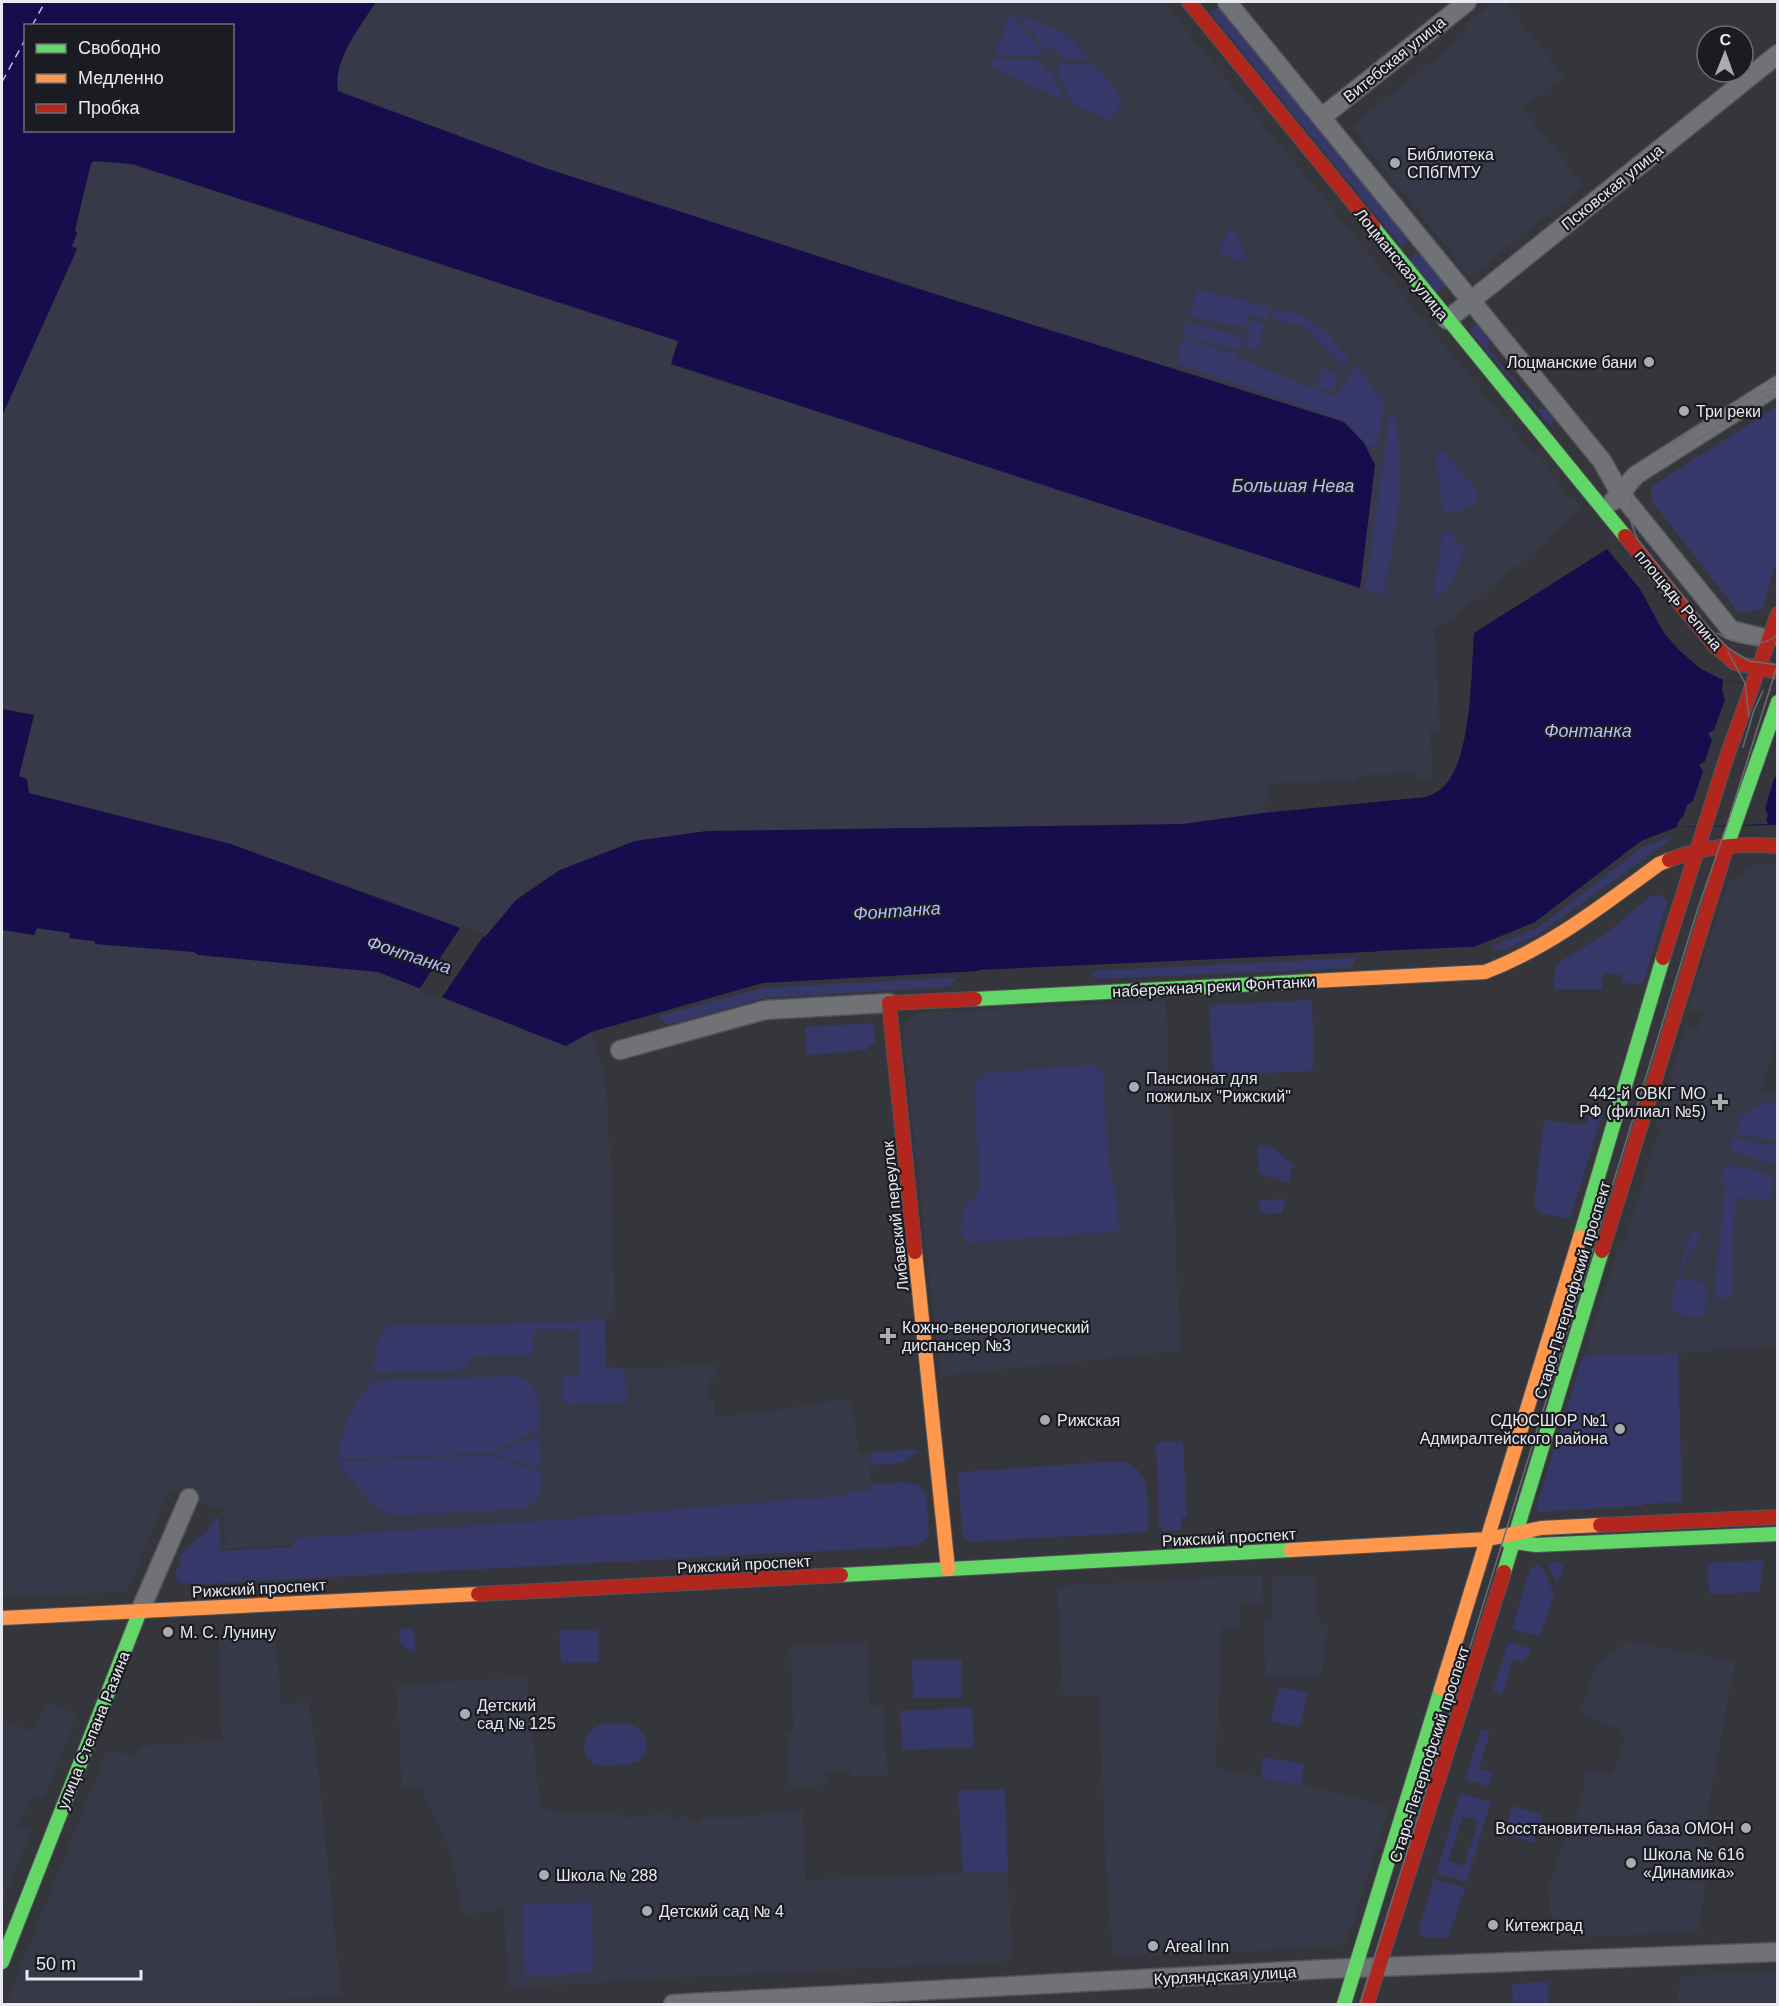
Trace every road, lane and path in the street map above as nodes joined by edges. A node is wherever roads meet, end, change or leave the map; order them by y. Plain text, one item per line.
1 (1189, 2) edge
2 (1227, 2) edge
3 (1467, 2) edge
4 (1201, 9) edge
5 (1778, 54) edge
6 (1322, 117) junction
7 (1421, 240) junction
8 (1398, 259) junction
9 (1470, 301) junction
10 (1447, 320) junction
11 (1778, 385) edge
12 (1563, 414) junction
13 (1541, 433) junction
14 (1620, 493) junction
15 (1604, 511) junction
16 (1778, 614) edge
17 (1773, 640) edge
18 (1756, 669) junction
19 (1778, 672) edge
20 (1778, 702) edge
21 (1727, 845) junction
22 (1778, 846) edge
23 (1697, 851) junction
24 (889, 1003) junction
25 (620, 1050) dead end
26 (189, 1498) dead end
27 (1778, 1517) edge
28 (1778, 1534) edge
29 (1513, 1538) junction
30 (1488, 1539) junction
31 (948, 1569) junction
32 (140, 1611) junction
33 (2, 1618) edge
34 (1778, 1952) edge
35 (2, 1962) edge
36 (1355, 1968) junction
37 (1379, 1968) junction
38 (673, 2004) edge
39 (1344, 2004) edge
40 (1367, 2004) edge

1 - 4 main road, Лоцманская улица
2 - 6 street, Лоцманская улица
3 - 6 street, Витебская улица
4 - 8 main road, Лоцманская улица
5 - 9 street, Псковская улица
6 - 7 street, Лоцманская улица
7 - 8 street
7 - 9 street, Лоцманская улица
8 - 10 main road, Лоцманская улица
9 - 10 street, Псковская улица
9 - 12 street, Лоцманская улица
10 - 13 main road, Лоцманская улица
11 - 14 street
12 - 13 street
12 - 14 street, Лоцманская улица
13 - 15 main road, Лоцманская улица
14 - 15 street
14 - 17 street, площадь Репина
15 - 18 main road, площадь Репина
16 - 17 main road
17 - 18 main road
18 - 19 main road
18 - 23 main road, Старо-Петергофский проспект
20 - 21 main road, Старо-Петергофский проспект
21 - 22 main road, набережная реки Фонтанки
21 - 23 main road, набережная реки Фонтанки
21 - 29 main road, Старо-Петергофский проспект
23 - 24 main road, набережная реки Фонтанки
23 - 30 main road, Старо-Петергофский проспект
24 - 25 street, набережная реки Фонтанки
24 - 31 main road, Либавский переулок
26 - 32 street, улица Степана Разина
27 - 29 main road, Рижский проспект
28 - 29 main road, Рижский проспект
29 - 30 main road, Рижский проспект
29 - 37 main road, Старо-Петергофский проспект
30 - 31 main road, Рижский проспект
30 - 36 main road, Старо-Петергофский проспект
31 - 32 main road, Рижский проспект
32 - 33 main road, Рижский проспект
32 - 35 main road, улица Степана Разина
34 - 37 street, Курляндская улица
36 - 37 street, Курляндская улица
36 - 38 street, Курляндская улица
36 - 39 main road, Старо-Петергофский проспект
37 - 40 main road, Старо-Петергофский проспект

